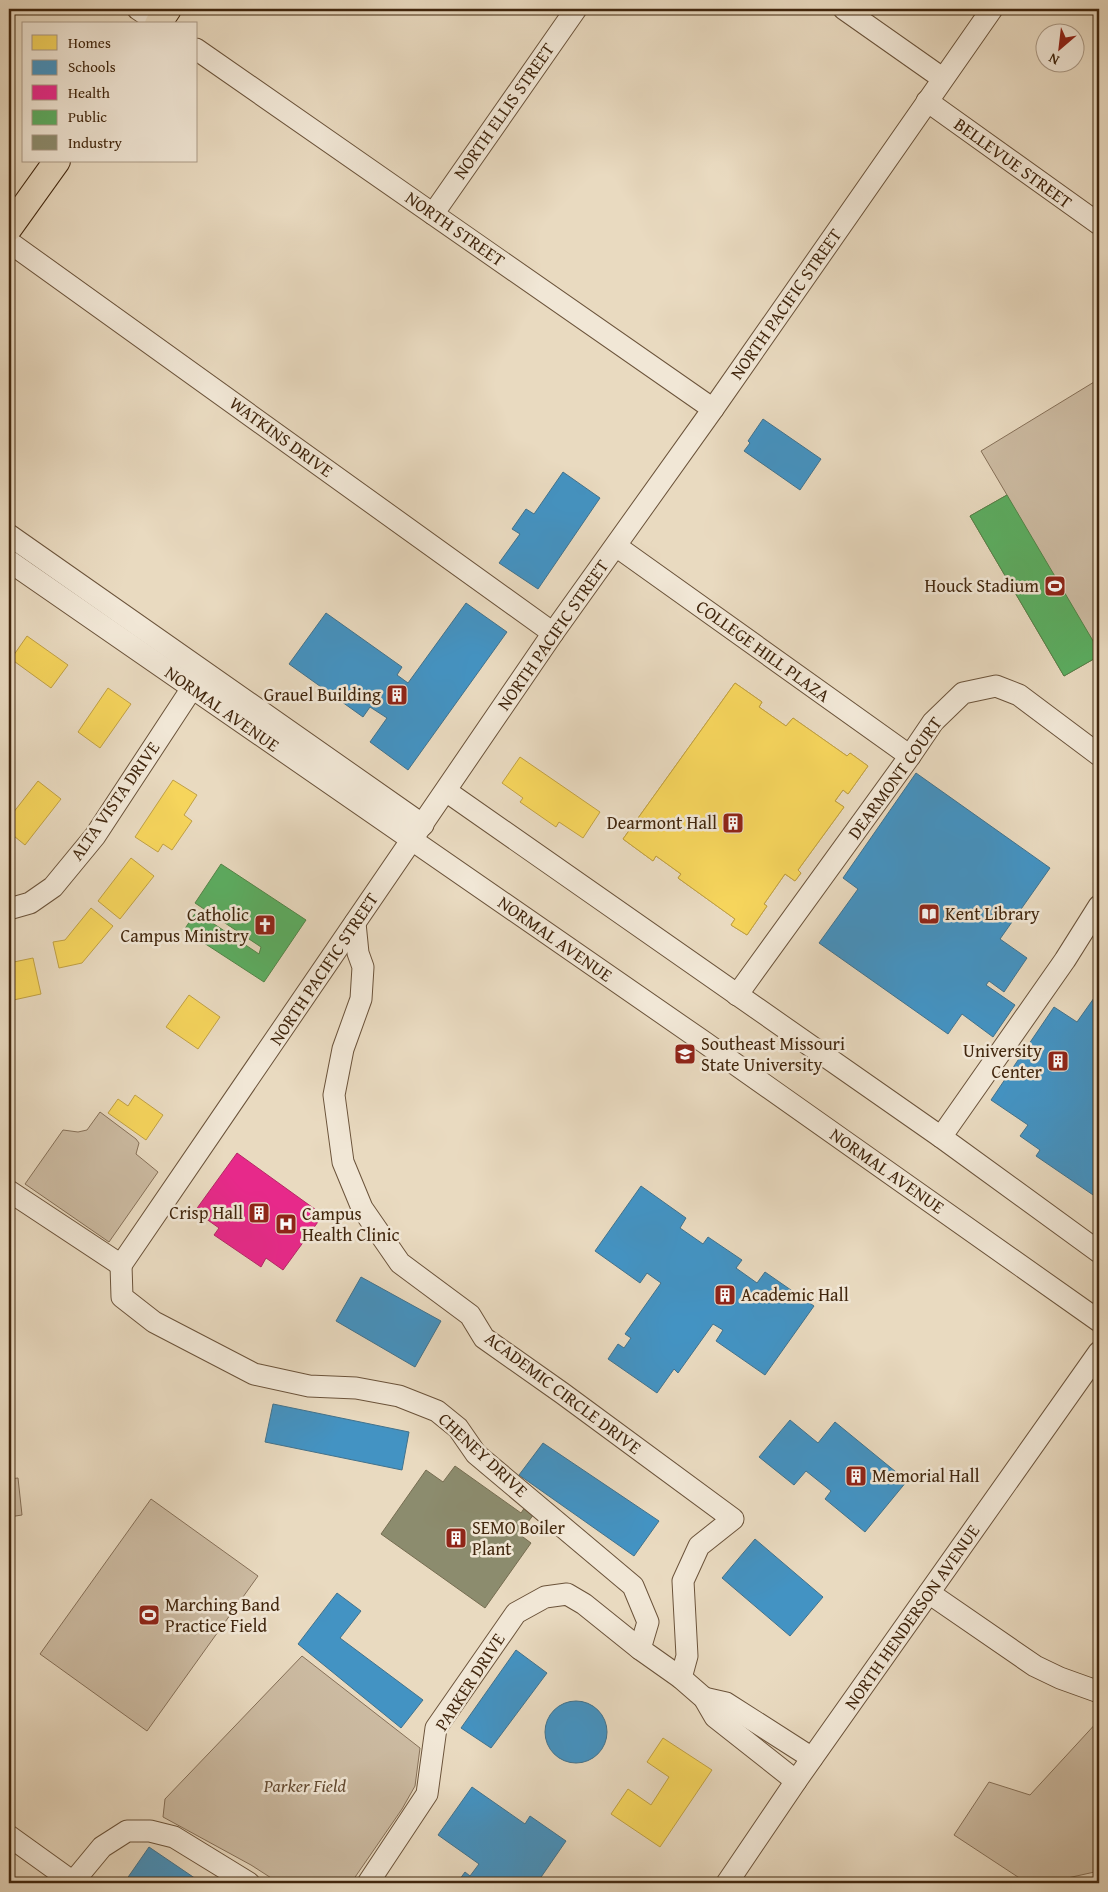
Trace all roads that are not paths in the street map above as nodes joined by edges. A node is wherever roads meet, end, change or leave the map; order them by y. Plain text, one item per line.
1 (576, 9) edge
2 (844, 9) edge
3 (992, 9) edge
4 (198, 50) edge
5 (942, 78) junction
6 (927, 101) junction
7 (56, 162) edge
8 (433, 214) junction
9 (1099, 224) edge
10 (9, 228) edge
11 (9, 242) edge
12 (713, 409) junction
13 (9, 534) edge
14 (616, 546) junction
15 (9, 562) edge
16 (552, 633) junction
17 (198, 680) junction
18 (1099, 755) edge
19 (910, 756) junction
20 (446, 791) junction
21 (418, 833) junction
22 (1099, 906) edge
23 (9, 909) edge
24 (355, 923) junction
25 (738, 995) junction
26 (941, 1137) junction
27 (9, 1190) edge
28 (1099, 1252) edge
29 (121, 1265) junction
30 (1099, 1321) edge
31 (1099, 1352) edge
32 (929, 1593) junction
33 (640, 1649) junction
34 (681, 1678) junction
35 (1099, 1692) edge
36 (704, 1698) junction
37 (812, 1758) junction
38 (796, 1781) junction
39 (9, 1836) edge
40 (249, 1883) edge
41 (368, 1883) edge
42 (726, 1883) edge

1 - 8 street, NORTH ELLIS STREET
2 - 5 street
3 - 5 street, NORTH PACIFIC STREET
4 - 8 street, NORTH STREET
5 - 6 street, NORTH PACIFIC STREET
6 - 9 street, BELLEVUE STREET
6 - 12 street, NORTH PACIFIC STREET
7 - 10 main road
8 - 12 street, NORTH STREET
11 - 16 street, WATKINS DRIVE
12 - 14 street, NORTH PACIFIC STREET
13 - 17 street, NORMAL AVENUE
14 - 16 street, NORTH PACIFIC STREET
14 - 19 street, COLLEGE HILL PLAZA
15 - 17 street, NORMAL AVENUE
16 - 20 street, NORTH PACIFIC STREET
17 - 21 street, NORMAL AVENUE
17 - 23 street, ALTA VISTA DRIVE
18 - 19 street, DEARMONT COURT
19 - 25 street, DEARMONT COURT
20 - 21 street, NORTH PACIFIC STREET
20 - 25 street
21 - 24 street, NORTH PACIFIC STREET
21 - 30 street, NORMAL AVENUE
22 - 26 street
24 - 29 street, NORTH PACIFIC STREET
24 - 34 street, ACADEMIC CIRCLE DRIVE
25 - 26 street
26 - 28 street
27 - 29 street
29 - 33 street, CHENEY DRIVE
31 - 32 street, NORTH HENDERSON AVENUE
32 - 35 street
32 - 37 street, NORTH HENDERSON AVENUE
33 - 34 street
33 - 41 street, PARKER DRIVE
34 - 36 street
36 - 37 street
36 - 38 street
37 - 38 street, NORTH HENDERSON AVENUE
38 - 42 street, NORTH HENDERSON AVENUE
39 - 40 street

